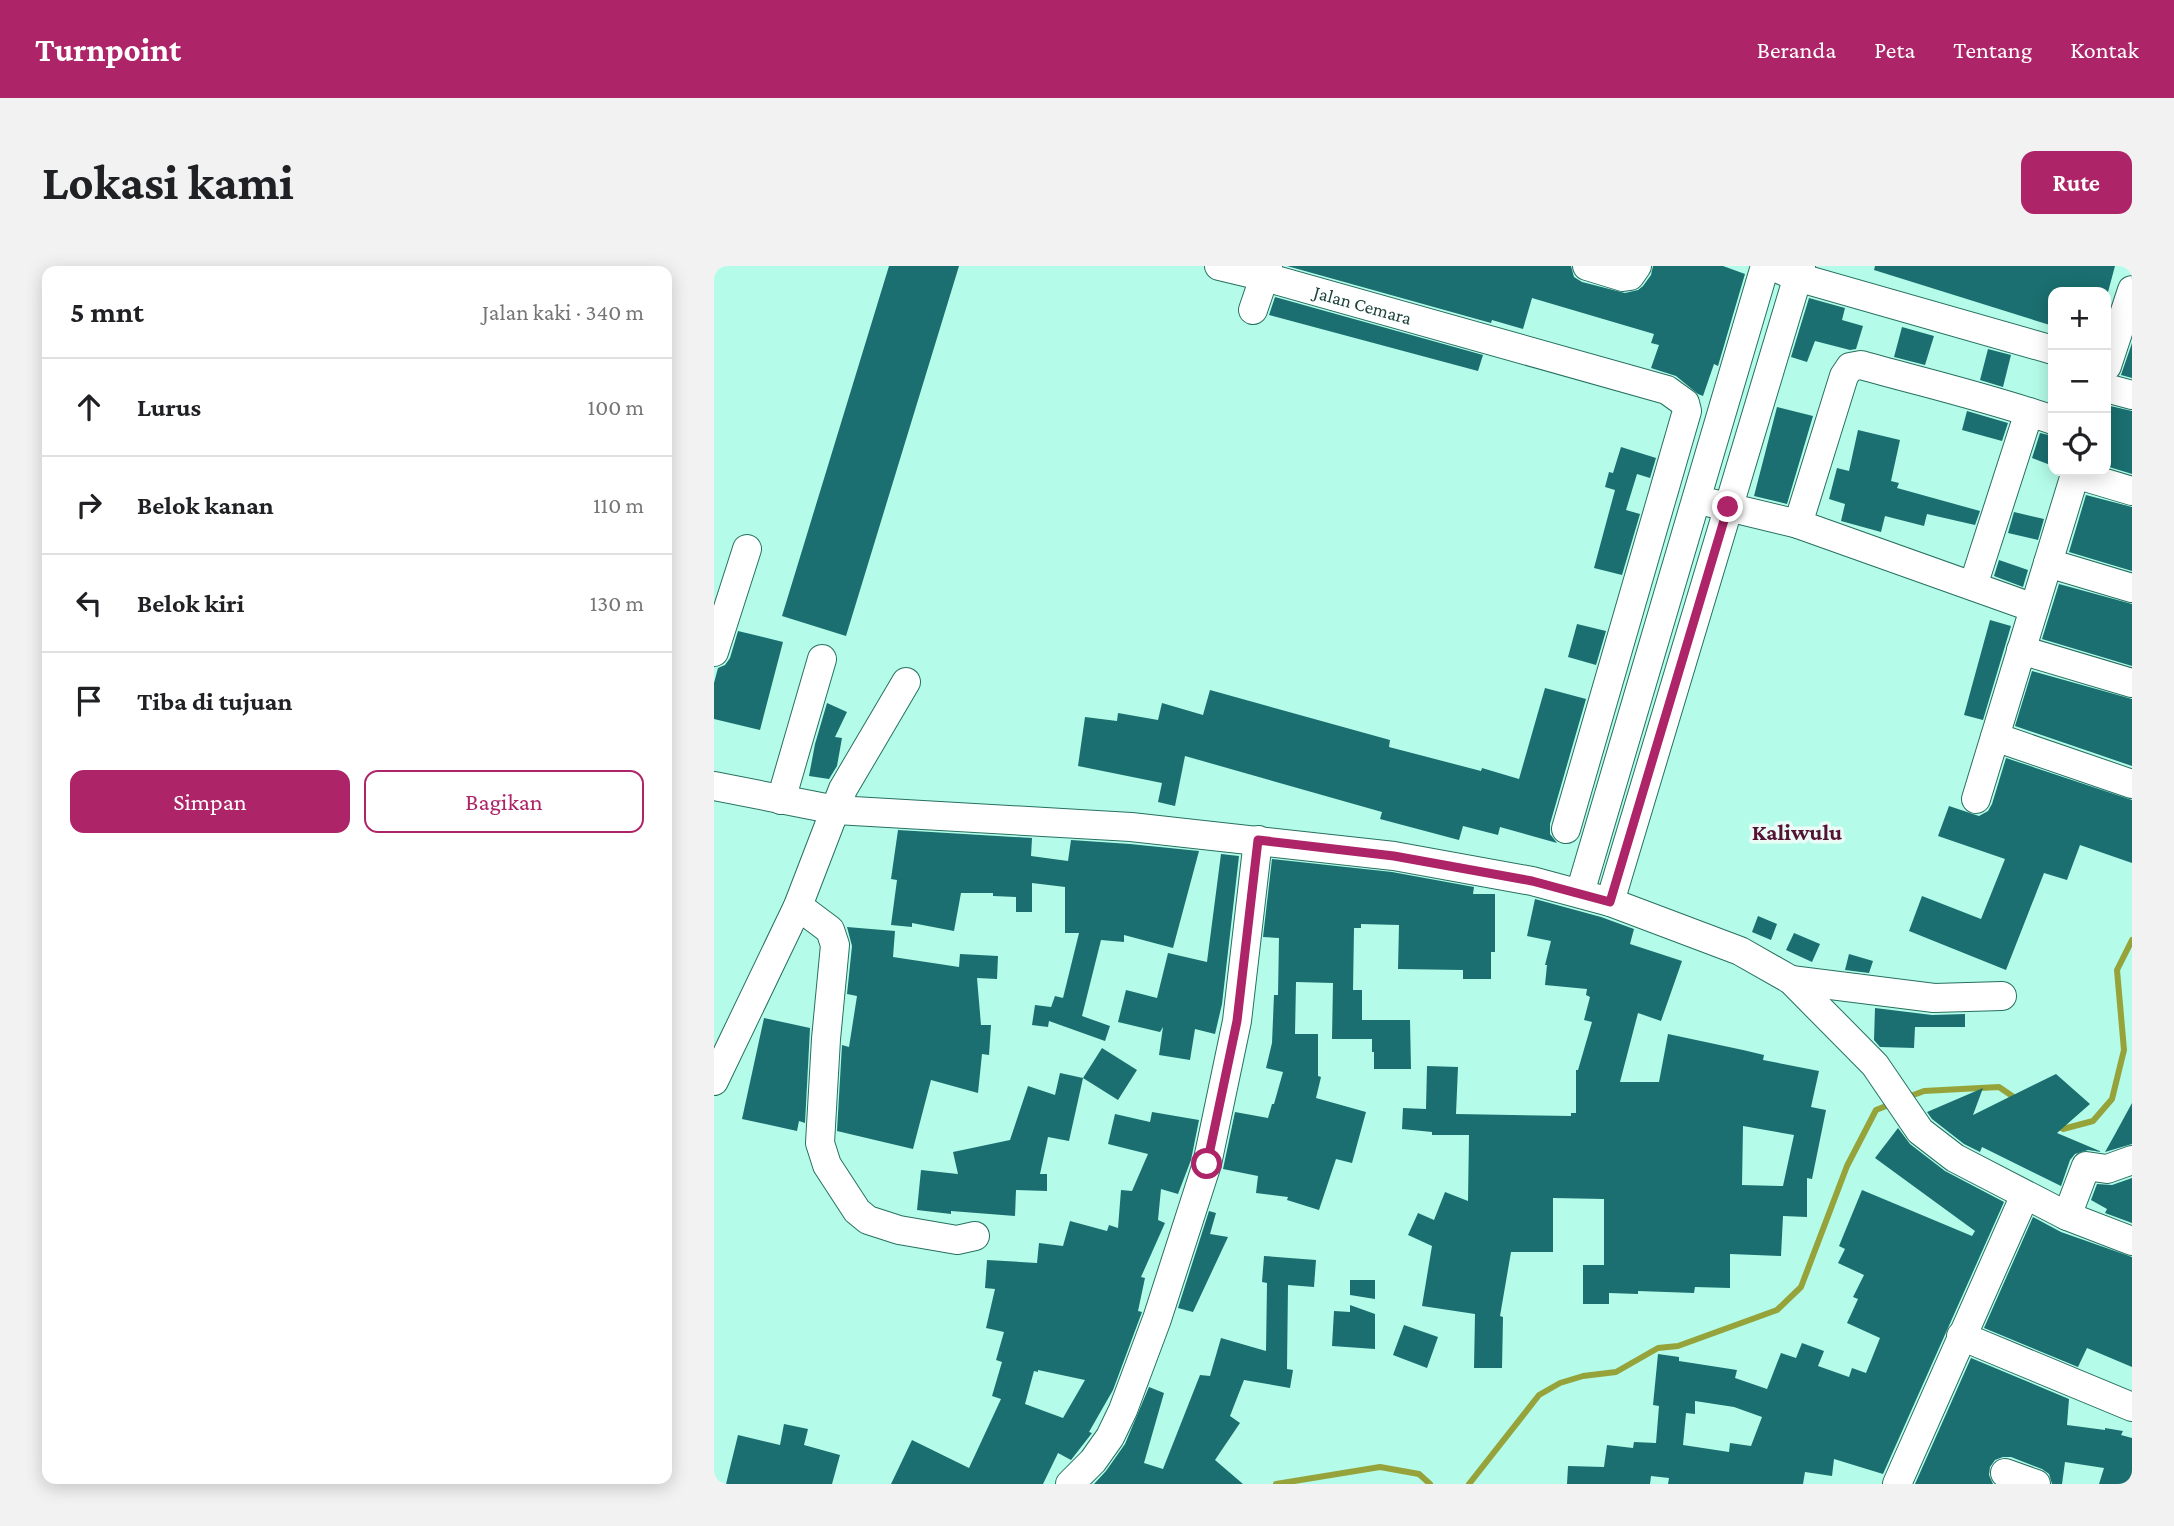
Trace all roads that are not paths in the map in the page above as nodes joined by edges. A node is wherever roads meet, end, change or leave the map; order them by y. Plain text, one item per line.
1 (1219, 266) edge
2 (1587, 266) edge
3 (1765, 266) edge
4 (1790, 270) edge
5 (1633, 271) edge
6 (1267, 272) edge
7 (2132, 290) edge
8 (1252, 310) dead end
9 (2124, 339) edge
10 (2048, 348) edge
11 (2111, 364) edge
12 (2111, 377) edge
13 (2132, 396) edge
14 (2041, 416) edge
15 (2074, 476) edge
16 (2087, 476) edge
17 (1664, 490) junction
18 (2132, 491) edge
19 (1695, 499) junction
20 (1728, 507) junction
21 (1798, 524) junction
22 (747, 549) dead end
23 (2048, 564) junction
24 (1973, 586) junction
25 (2132, 588) edge
26 (2034, 608) junction
27 (2021, 650) junction
28 (714, 652) edge
29 (822, 659) dead end
30 (906, 682) dead end
31 (2132, 683) edge
32 (1606, 690) junction
33 (1636, 699) junction
34 (1995, 737) junction
35 (2132, 784) edge
36 (714, 786) edge
37 (1577, 788) junction
38 (1607, 799) junction
39 (1976, 799) dead end
40 (781, 800) junction
41 (836, 810) junction
42 (1566, 828) dead end
43 (1258, 840) junction
44 (1580, 893) junction
45 (1610, 902) junction
46 (799, 906) junction
47 (1791, 980) junction
48 (2002, 996) dead end
49 (714, 1082) edge
50 (2132, 1160) edge
51 (2025, 1195) junction
52 (2067, 1216) junction
53 (975, 1236) dead end
54 (2132, 1241) edge
55 (1961, 1336) junction
56 (2132, 1407) edge
57 (2005, 1473) dead end
58 (1070, 1484) edge
59 (1897, 1484) edge
60 (2036, 1484) edge

1 - 6 street, Jalan Cemara
2 - 5 street
3 - 19 street
4 - 10 street
4 - 20 street
6 - 8 street
6 - 17 street, Jalan Cemara
7 - 9 street
9 - 11 street
12 - 13 street
14 - 21 street
14 - 24 street
15 - 23 street
16 - 18 street
17 - 19 street
17 - 32 street
19 - 20 street
19 - 33 street
20 - 21 street
20 - 45 street
21 - 24 street
22 - 28 street
23 - 25 street
23 - 26 street
24 - 26 street
26 - 27 street
27 - 31 street
27 - 34 street
29 - 40 street
30 - 41 street
32 - 33 street
32 - 37 street
33 - 38 street
34 - 35 street
34 - 39 street
36 - 40 street
37 - 38 street
37 - 42 street
38 - 44 street
40 - 41 street
41 - 43 street
41 - 46 street
43 - 44 street
43 - 58 street
44 - 45 street
45 - 47 street
46 - 49 street
46 - 53 street
47 - 48 street
47 - 51 street
50 - 52 street
51 - 52 street
51 - 55 street
52 - 54 street
55 - 56 street
55 - 59 street
57 - 60 street

